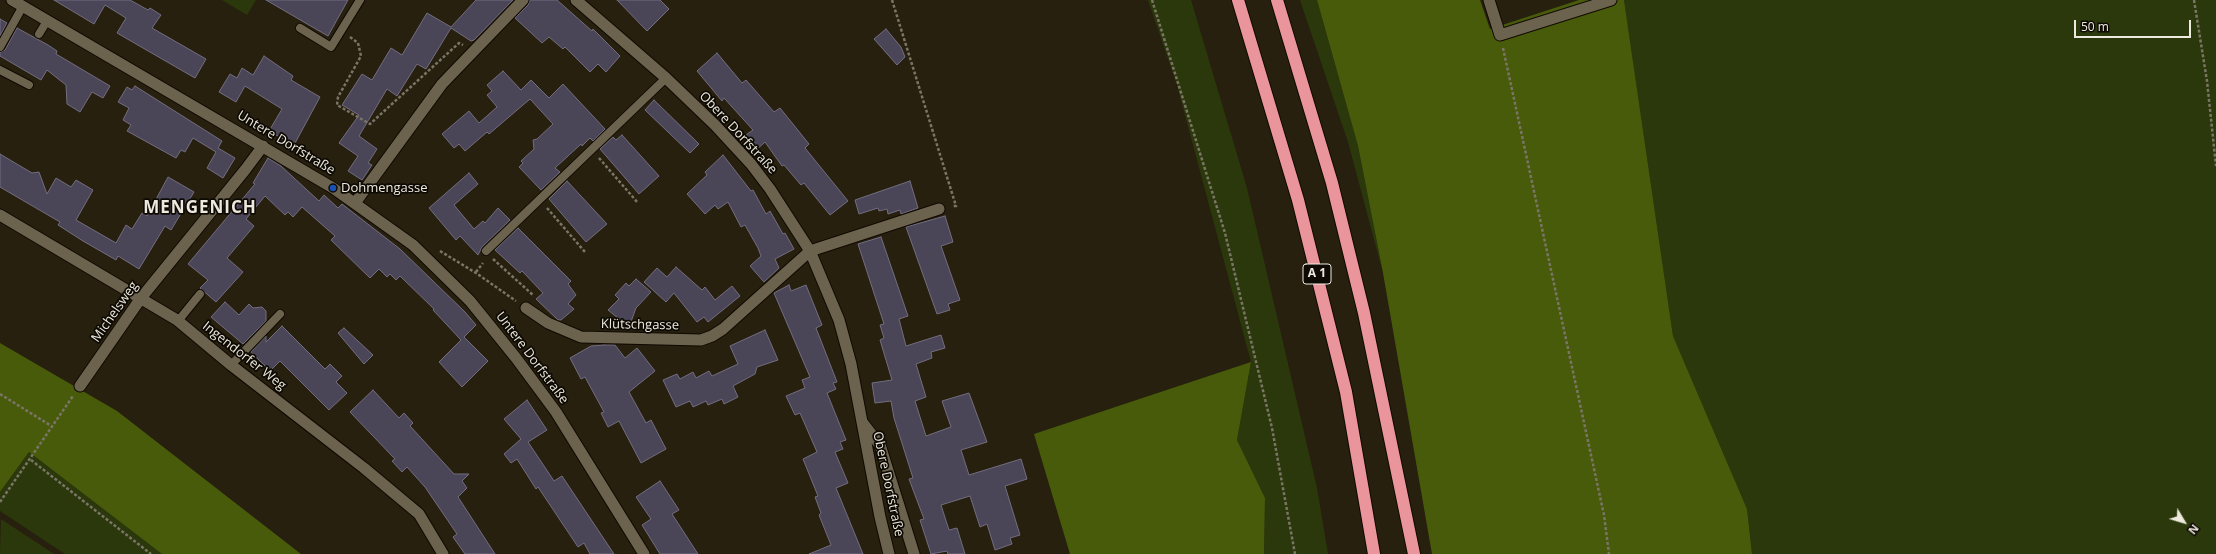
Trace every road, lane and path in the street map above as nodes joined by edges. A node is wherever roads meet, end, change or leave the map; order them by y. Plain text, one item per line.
1 (12, 0) edge
2 (360, 0) edge
3 (523, 0) edge
4 (576, 0) edge
5 (892, 0) edge
6 (1152, 0) edge
7 (1238, 0) edge
8 (1277, 0) edge
9 (1489, 0) edge
10 (1611, 0) edge
11 (2194, 0) edge
12 (23, 6) junction
13 (47, 21) junction
14 (300, 28) dead end
15 (341, 31) junction
16 (40, 34) dead end
17 (1500, 35) junction
18 (0, 47) edge
19 (473, 51) junction
20 (0, 70) edge
21 (666, 78) junction
22 (29, 85) dead end
23 (263, 146) junction
24 (592, 150) junction
25 (2216, 166) edge
26 (540, 200) junction
27 (354, 203) junction
28 (638, 203) dead end
29 (939, 209) joint
30 (0, 215) edge
31 (486, 251) dead end
32 (810, 251) junction
33 (585, 252) dead end
34 (458, 262) dead end
35 (497, 263) dead end
36 (200, 294) dead end
37 (533, 296) dead end
38 (141, 298) junction
39 (526, 308) joint
40 (280, 314) dead end
41 (178, 321) junction
42 (231, 365) junction
43 (80, 386) joint
44 (0, 394) edge
45 (861, 420) junction
46 (53, 427) junction
47 (31, 460) junction
48 (0, 502) edge
49 (151, 554) edge
50 (443, 554) edge
51 (644, 554) edge
52 (889, 554) edge
53 (914, 554) edge
54 (1295, 554) edge
55 (1374, 554) edge
56 (1414, 554) edge
57 (1609, 554) edge

1 - 12 street, Untere Dorfstraße
2 - 15 lane
3 - 19 street
4 - 21 street, Obere Dorfstraße
5 - 29 path
6 - 54 path
7 - 55 highway, A 1
8 - 56 highway
9 - 17 street
10 - 17 street
11 - 25 path
12 - 13 street, Untere Dorfstraße
12 - 18 lane
13 - 16 lane
13 - 23 street, Untere Dorfstraße
14 - 15 lane
15 - 19 path
17 - 57 path
19 - 27 street
20 - 22 lane
21 - 24 lane
21 - 32 street, Obere Dorfstraße
23 - 27 street, Untere Dorfstraße
23 - 38 street, Michelsweg
24 - 26 lane
24 - 28 path
26 - 31 lane
26 - 33 path
27 - 51 street, Untere Dorfstraße
29 - 32 street
30 - 38 street, Ingendorfer Weg
32 - 39 street, Klütschgasse
32 - 45 street, Obere Dorfstraße
34 - 39 path
35 - 37 path
36 - 41 lane
38 - 41 street, Ingendorfer Weg
38 - 43 street, Michelsweg
40 - 42 lane
41 - 42 street, Ingendorfer Weg
42 - 50 street, Ingendorfer Weg
43 - 46 path
44 - 46 path
45 - 52 street, Obere Dorfstraße
45 - 53 street, Obere Dorfstraße
46 - 47 path
47 - 48 path
47 - 49 path

